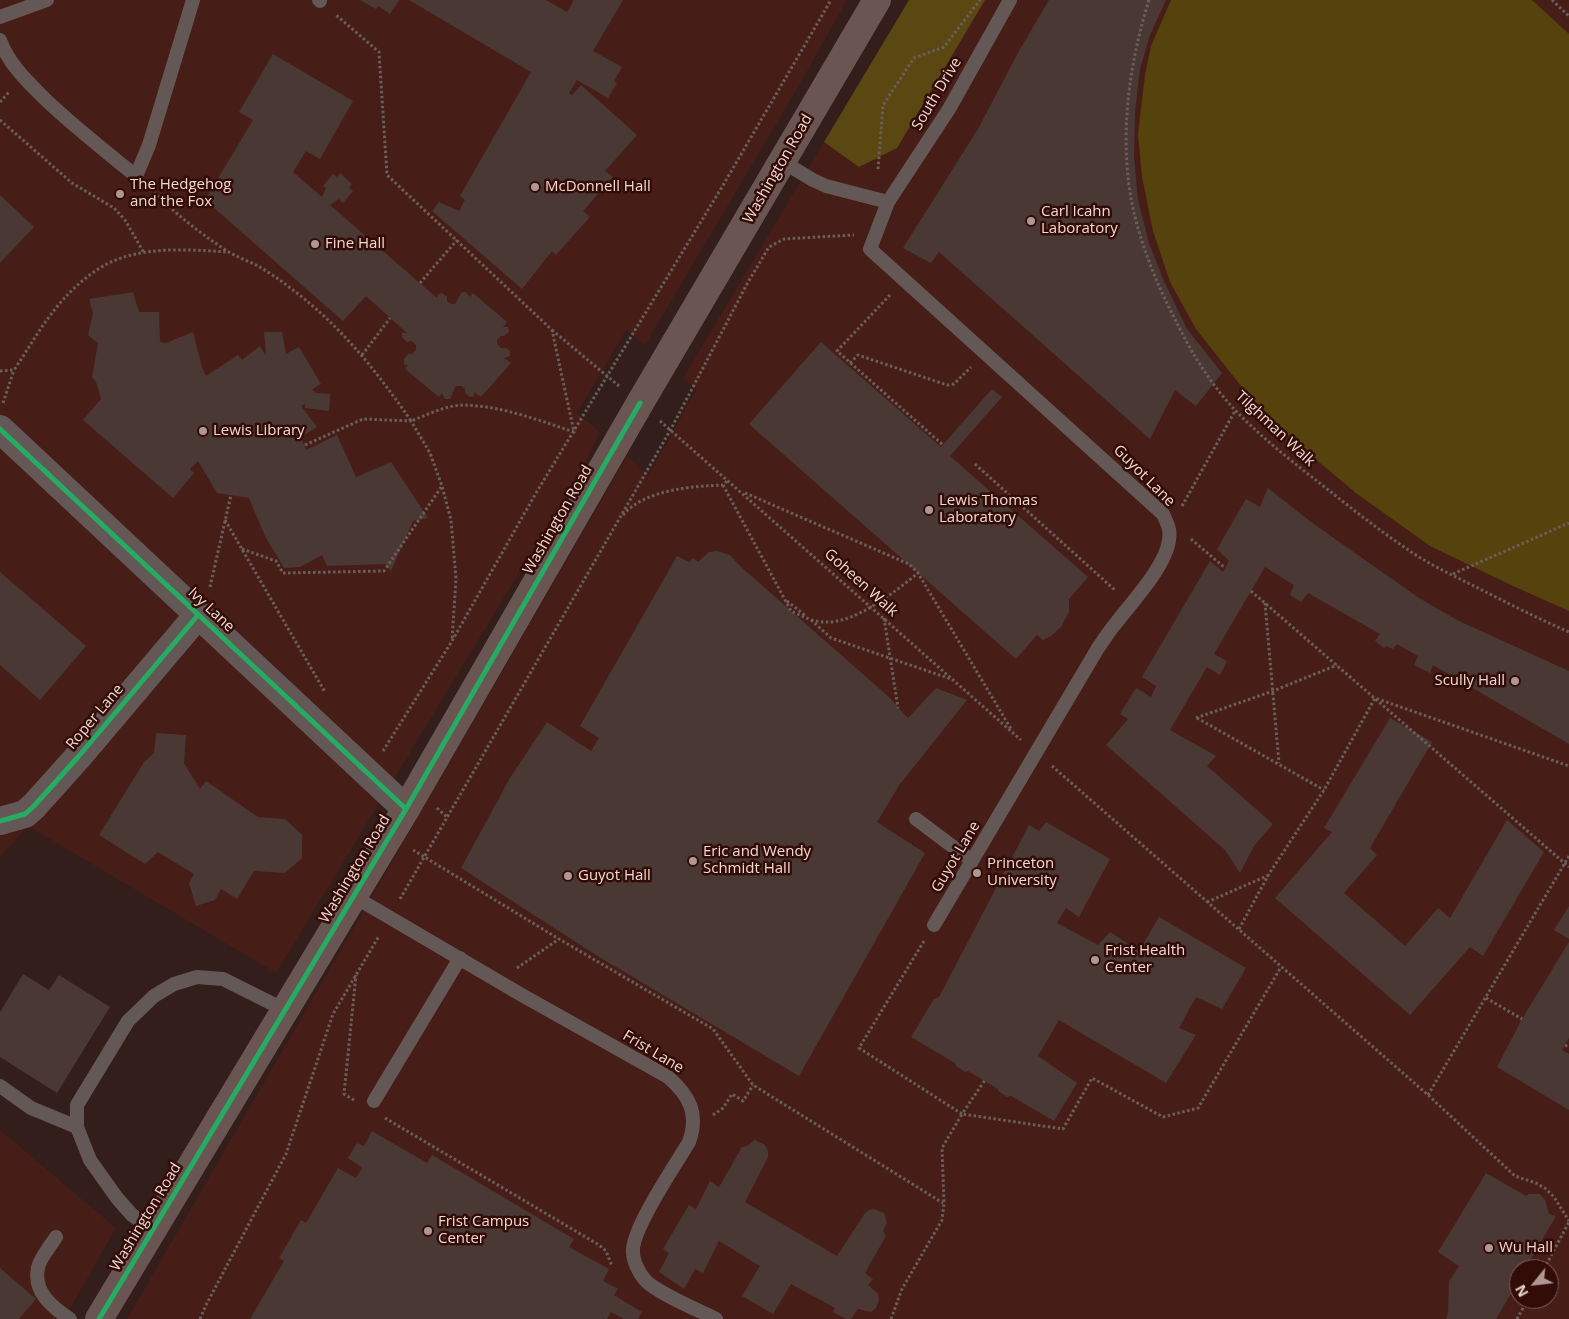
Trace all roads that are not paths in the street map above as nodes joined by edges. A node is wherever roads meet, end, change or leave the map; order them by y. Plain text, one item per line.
1 (47, 0) edge
2 (193, 0) edge
3 (877, 0) edge
4 (1010, 0) edge
5 (0, 17) edge
6 (0, 40) edge
7 (783, 162) junction
8 (888, 202) junction
9 (1, 417) edge
10 (198, 615) junction
11 (406, 809) junction
12 (916, 819) dead end
13 (0, 821) edge
14 (972, 861) junction
15 (353, 896) junction
16 (934, 925) road end
17 (460, 958) junction
18 (285, 1010) junction
19 (0, 1086) edge
20 (371, 1106) road end
21 (77, 1127) junction
22 (153, 1230) junction
23 (56, 1237) dead end
24 (70, 1319) edge
25 (99, 1319) edge
26 (716, 1319) edge

1 - 5 lane
2 - 6 lane
3 - 7 main road, Washington Road
4 - 8 lane, South Drive
7 - 8 lane
7 - 11 main road, Washington Road
8 - 14 lane, Guyot Lane
9 - 10 street, Ivy Lane
10 - 11 street, Ivy Lane
10 - 13 street, Roper Lane
11 - 15 main road, Washington Road
12 - 14 lane
14 - 16 lane, Guyot Lane
15 - 17 lane, Frist Lane
15 - 18 main road, Washington Road
17 - 20 lane
17 - 26 lane, Frist Lane
18 - 21 lane
18 - 22 main road, Washington Road
19 - 21 lane
21 - 22 lane
22 - 25 main road, Washington Road
23 - 24 lane

